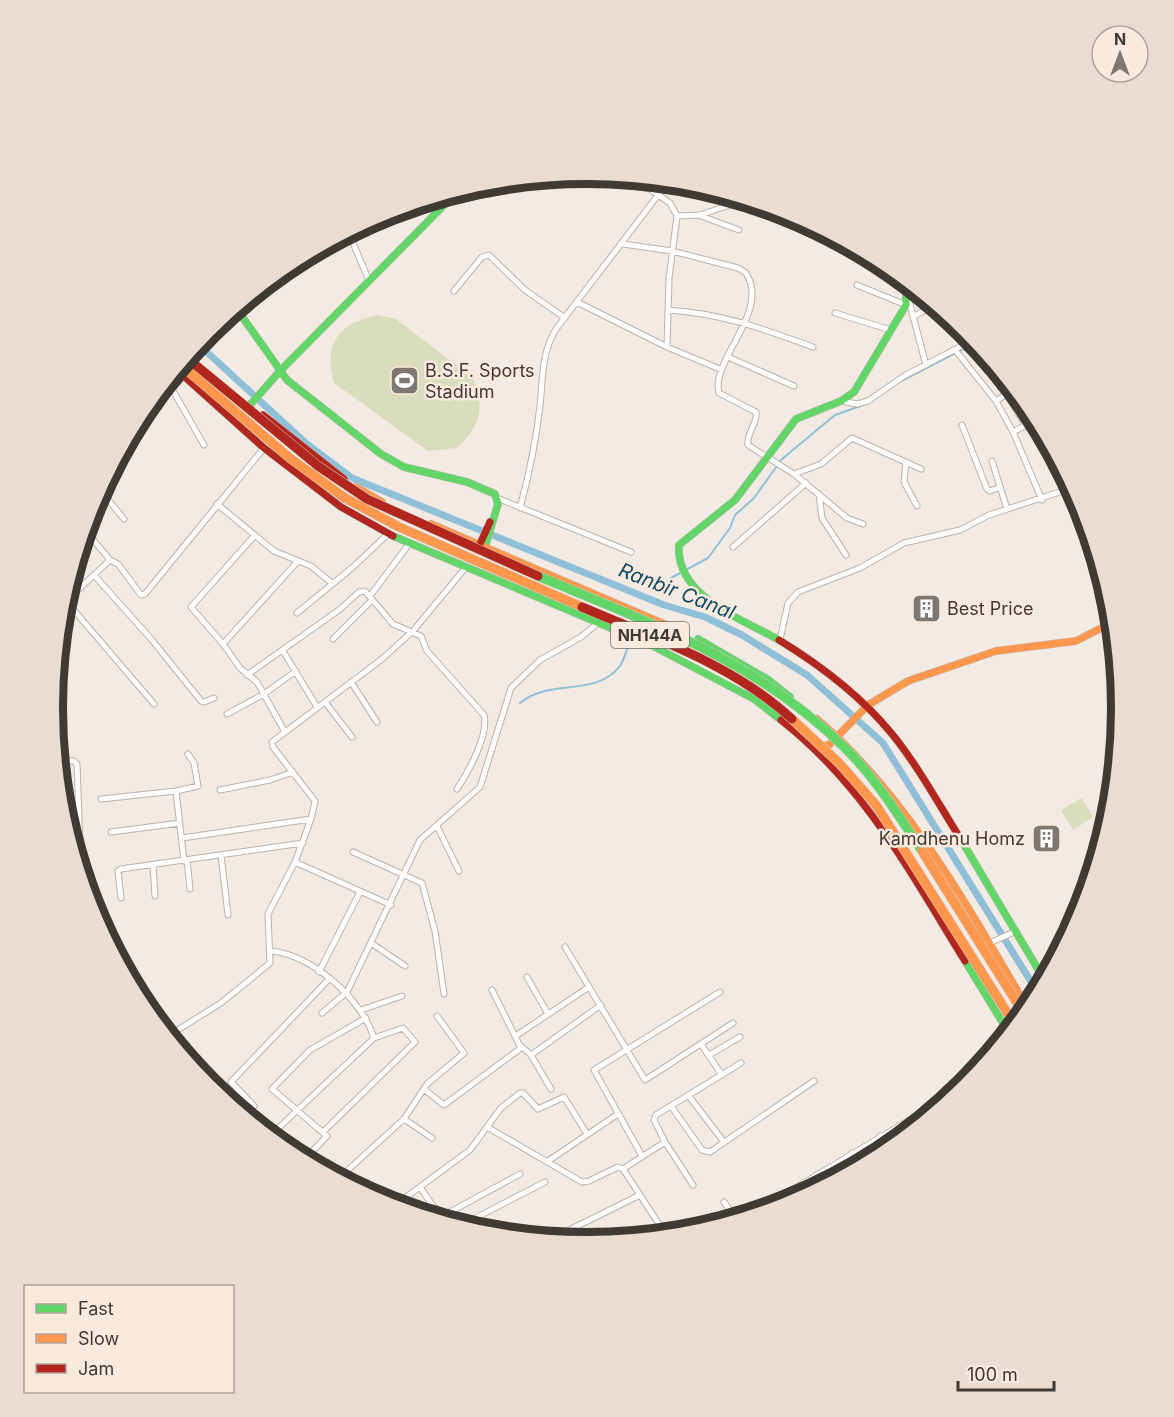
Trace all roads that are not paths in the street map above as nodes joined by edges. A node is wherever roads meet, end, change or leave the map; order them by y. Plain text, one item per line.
1 (647, 188) edge
2 (661, 190) edge
3 (657, 195) junction
4 (445, 204) edge
5 (733, 205) edge
6 (700, 215) junction
7 (677, 216) junction
8 (739, 230) dead end
9 (352, 241) edge
10 (623, 244) junction
11 (672, 251) junction
12 (369, 281) junction
13 (857, 285) dead end
14 (454, 291) dead end
15 (907, 294) edge
16 (907, 301) junction
17 (577, 302) junction
18 (668, 310) junction
19 (926, 310) edge
20 (835, 313) dead end
21 (241, 316) edge
22 (914, 317) junction
23 (564, 318) junction
24 (745, 322) junction
25 (891, 330) junction
26 (961, 341) edge
27 (667, 347) junction
28 (813, 347) dead end
29 (963, 347) joint
30 (957, 353) junction
31 (728, 357) junction
32 (195, 361) edge
33 (194, 362) edge
34 (198, 362) junction
35 (926, 365) junction
36 (190, 367) edge
37 (187, 370) edge
38 (722, 370) junction
39 (279, 372) junction
40 (183, 376) edge
41 (794, 386) dead end
42 (172, 389) edge
43 (1006, 394) edge
44 (841, 401) junction
45 (996, 401) junction
46 (252, 404) junction
47 (1013, 404) edge
48 (962, 425) dead end
49 (1026, 426) joint
50 (1014, 432) junction
51 (204, 445) dead end
52 (264, 448) junction
53 (769, 458) junction
54 (992, 461) dead end
55 (906, 463) junction
56 (921, 470) dead end
57 (794, 474) junction
58 (806, 483) junction
59 (1000, 487) junction
60 (1064, 491) edge
61 (819, 495) junction
62 (497, 498) junction
63 (107, 499) edge
64 (1042, 500) junction
65 (217, 504) junction
66 (917, 506) dead end
67 (520, 508) junction
68 (1007, 510) junction
69 (124, 519) dead end
70 (864, 524) dead end
71 (388, 534) junction
72 (255, 535) junction
73 (92, 538) edge
74 (483, 543) junction
75 (409, 544) junction
76 (734, 547) dead end
77 (631, 552) dead end
78 (846, 555) dead end
79 (110, 560) junction
80 (298, 561) junction
81 (466, 567) junction
82 (94, 575) junction
83 (333, 584) junction
84 (77, 591) edge
85 (371, 598) junction
86 (72, 612) edge
87 (297, 613) dead end
88 (598, 623) junction
89 (1105, 626) edge
90 (413, 631) junction
91 (333, 639) dead end
92 (780, 640) junction
93 (223, 644) junction
94 (283, 651) junction
95 (296, 671) junction
96 (247, 675) junction
97 (351, 682) junction
98 (264, 694) junction
99 (214, 698) dead end
100 (325, 702) junction
101 (154, 704) dead end
102 (317, 707) junction
103 (866, 708) junction
104 (227, 714) dead end
105 (377, 722) dead end
106 (285, 732) junction
107 (838, 734) junction
108 (352, 737) dead end
109 (814, 746) junction
110 (188, 754) dead end
111 (66, 761) edge
112 (293, 772) junction
113 (457, 789) dead end
114 (220, 790) dead end
115 (177, 791) junction
116 (101, 799) dead end
117 (311, 819) junction
118 (180, 823) junction
119 (437, 826) junction
120 (111, 832) dead end
121 (182, 838) junction
122 (80, 839) edge
123 (303, 843) junction
124 (353, 852) dead end
125 (221, 855) junction
126 (186, 860) junction
127 (153, 865) junction
128 (300, 865) junction
129 (459, 871) dead end
130 (405, 874) junction
131 (190, 889) dead end
132 (360, 892) junction
133 (155, 896) dead end
134 (121, 898) dead end
135 (391, 905) junction
136 (228, 915) dead end
137 (1013, 932) junction
138 (993, 942) junction
139 (371, 943) junction
140 (565, 947) dead end
141 (271, 951) junction
142 (405, 966) dead end
143 (319, 972) junction
144 (1040, 973) edge
145 (527, 977) dead end
146 (329, 979) junction
147 (589, 987) junction
148 (492, 990) dead end
149 (347, 992) junction
150 (720, 992) dead end
151 (444, 994) dead end
152 (402, 996) dead end
153 (1023, 1000) edge
154 (601, 1005) junction
155 (1019, 1006) edge
156 (361, 1010) junction
157 (322, 1013) dead end
158 (549, 1014) junction
159 (437, 1016) dead end
160 (1011, 1017) edge
161 (366, 1018) junction
162 (733, 1023) dead end
163 (1004, 1025) edge
164 (175, 1032) edge
165 (517, 1035) junction
166 (740, 1037) dead end
167 (374, 1038) junction
168 (701, 1044) junction
169 (521, 1046) junction
170 (628, 1049) junction
171 (531, 1055) junction
172 (709, 1055) junction
173 (741, 1064) dead end
174 (722, 1075) junction
175 (814, 1081) dead end
176 (424, 1089) junction
177 (551, 1089) dead end
178 (688, 1095) junction
179 (254, 1106) dead end
180 (671, 1106) junction
181 (297, 1111) junction
182 (618, 1114) junction
183 (917, 1114) edge
184 (404, 1119) junction
185 (487, 1127) junction
186 (276, 1130) edge
187 (323, 1132) junction
188 (587, 1134) junction
189 (880, 1136) junction
190 (432, 1138) dead end
191 (883, 1140) edge
192 (665, 1142) junction
193 (724, 1143) junction
194 (311, 1153) edge
195 (852, 1153) junction
196 (642, 1156) junction
197 (856, 1158) edge
198 (548, 1161) junction
199 (623, 1168) junction
200 (345, 1173) edge
201 (520, 1174) dead end
202 (545, 1182) dead end
203 (693, 1185) dead end
204 (420, 1187) junction
205 (789, 1193) edge
206 (640, 1194) junction
207 (403, 1199) edge
208 (724, 1202) dead end
209 (436, 1208) joint
210 (438, 1211) edge
211 (731, 1212) edge
212 (450, 1215) edge
213 (473, 1219) edge
214 (661, 1227) edge
215 (566, 1231) edge

1 - 3 street
2 - 3 street
3 - 7 street
3 - 10 street
4 - 12 main road
5 - 6 street
6 - 7 street
6 - 8 street
7 - 11 street
9 - 12 street
10 - 11 street
10 - 17 street
11 - 18 street
11 - 24 street
12 - 39 main road
13 - 16 street
14 - 23 street
15 - 16 main road
16 - 22 street
16 - 25 main road
17 - 23 street
17 - 27 street
18 - 24 street
18 - 27 street
19 - 22 street
20 - 25 street
21 - 39 main road
22 - 35 street
23 - 67 street
24 - 28 street
24 - 31 street
25 - 44 main road
26 - 29 street
27 - 38 street
29 - 30 street
30 - 35 street
30 - 45 street
31 - 38 street
31 - 41 street
32 - 34 main road
33 - 155 main road, NH144A, bridge
34 - 36 main road
34 - 46 main road
35 - 44 street
37 - 160 main road, NH144A, bridge
38 - 53 street
39 - 46 main road
39 - 62 main road
40 - 52 main road
42 - 51 street
43 - 45 street
44 - 53 main road
45 - 50 street
46 - 74 main road
47 - 49 street
48 - 59 street
49 - 50 street
50 - 64 street
52 - 65 street
52 - 71 main road
53 - 57 street
53 - 92 main road
54 - 59 street
55 - 56 street
55 - 57 street
55 - 66 street
57 - 58 street
58 - 61 street
58 - 76 street
59 - 68 street
60 - 64 street
61 - 70 street
61 - 78 street
62 - 67 street
62 - 74 main road
63 - 69 street
64 - 68 street
65 - 72 street
65 - 79 street
67 - 77 street
68 - 92 street
71 - 75 main road
71 - 83 street
72 - 80 street
72 - 93 street
73 - 79 street
74 - 107 main road
75 - 81 main road
75 - 85 street
79 - 82 street
80 - 83 street
80 - 93 street
81 - 88 main road
81 - 90 street
82 - 84 street
82 - 99 street
83 - 87 street
85 - 90 street
85 - 91 street
85 - 94 street
86 - 101 street
88 - 109 main road
88 - 119 street
89 - 103 main road
90 - 97 street
90 - 113 street
92 - 103 main road
93 - 96 street
94 - 95 street
94 - 96 street
95 - 98 street
95 - 102 street
96 - 98 street
97 - 100 street
97 - 105 street
98 - 104 street
98 - 106 street
100 - 102 street
100 - 108 street
102 - 106 street
103 - 107 main road
103 - 137 main road
106 - 112 street
107 - 109 main road
107 - 138 main road
109 - 163 main road
110 - 115 street
111 - 122 street
112 - 114 street
112 - 117 street
115 - 116 street
115 - 118 street
117 - 121 street
117 - 123 street
118 - 120 street
118 - 121 street
119 - 129 street
119 - 130 street
121 - 126 street
123 - 125 street
123 - 128 street
124 - 130 street
125 - 126 street
125 - 136 street
126 - 127 street
126 - 131 street
127 - 133 street
127 - 134 street
128 - 132 street
128 - 141 street
130 - 135 street
130 - 151 street
132 - 135 street
132 - 143 street
135 - 139 street
137 - 138 street
137 - 144 main road
138 - 153 main road
139 - 142 street
139 - 149 street
140 - 147 street
141 - 143 street
141 - 164 street
143 - 146 street
145 - 158 street
146 - 149 street
146 - 179 street
147 - 154 street
147 - 158 street
148 - 165 street
149 - 156 street
149 - 157 street
150 - 170 street
152 - 156 street
154 - 170 street
154 - 171 street
156 - 161 street
158 - 165 street
159 - 176 street
161 - 167 street
161 - 181 street
162 - 168 street
165 - 169 street
166 - 172 street
167 - 181 street
167 - 187 street
168 - 170 street
168 - 172 street
169 - 171 street
169 - 176 street
170 - 182 street
171 - 177 street
172 - 174 street
173 - 174 street
174 - 178 street
175 - 193 street
176 - 184 street
178 - 180 street
178 - 193 street
180 - 192 street
180 - 193 street
181 - 186 street
181 - 187 street
182 - 188 street
182 - 196 street
183 - 189 street
184 - 190 street
184 - 200 street
185 - 188 street
185 - 198 street
185 - 204 street
187 - 194 street
188 - 198 street
189 - 191 street
189 - 195 street
192 - 196 street
192 - 203 street
195 - 197 street
195 - 205 street
196 - 199 street
198 - 199 street
199 - 206 street
201 - 212 street
202 - 213 street
204 - 207 street
204 - 209 street
206 - 214 street
206 - 215 street
208 - 211 street
209 - 210 street

